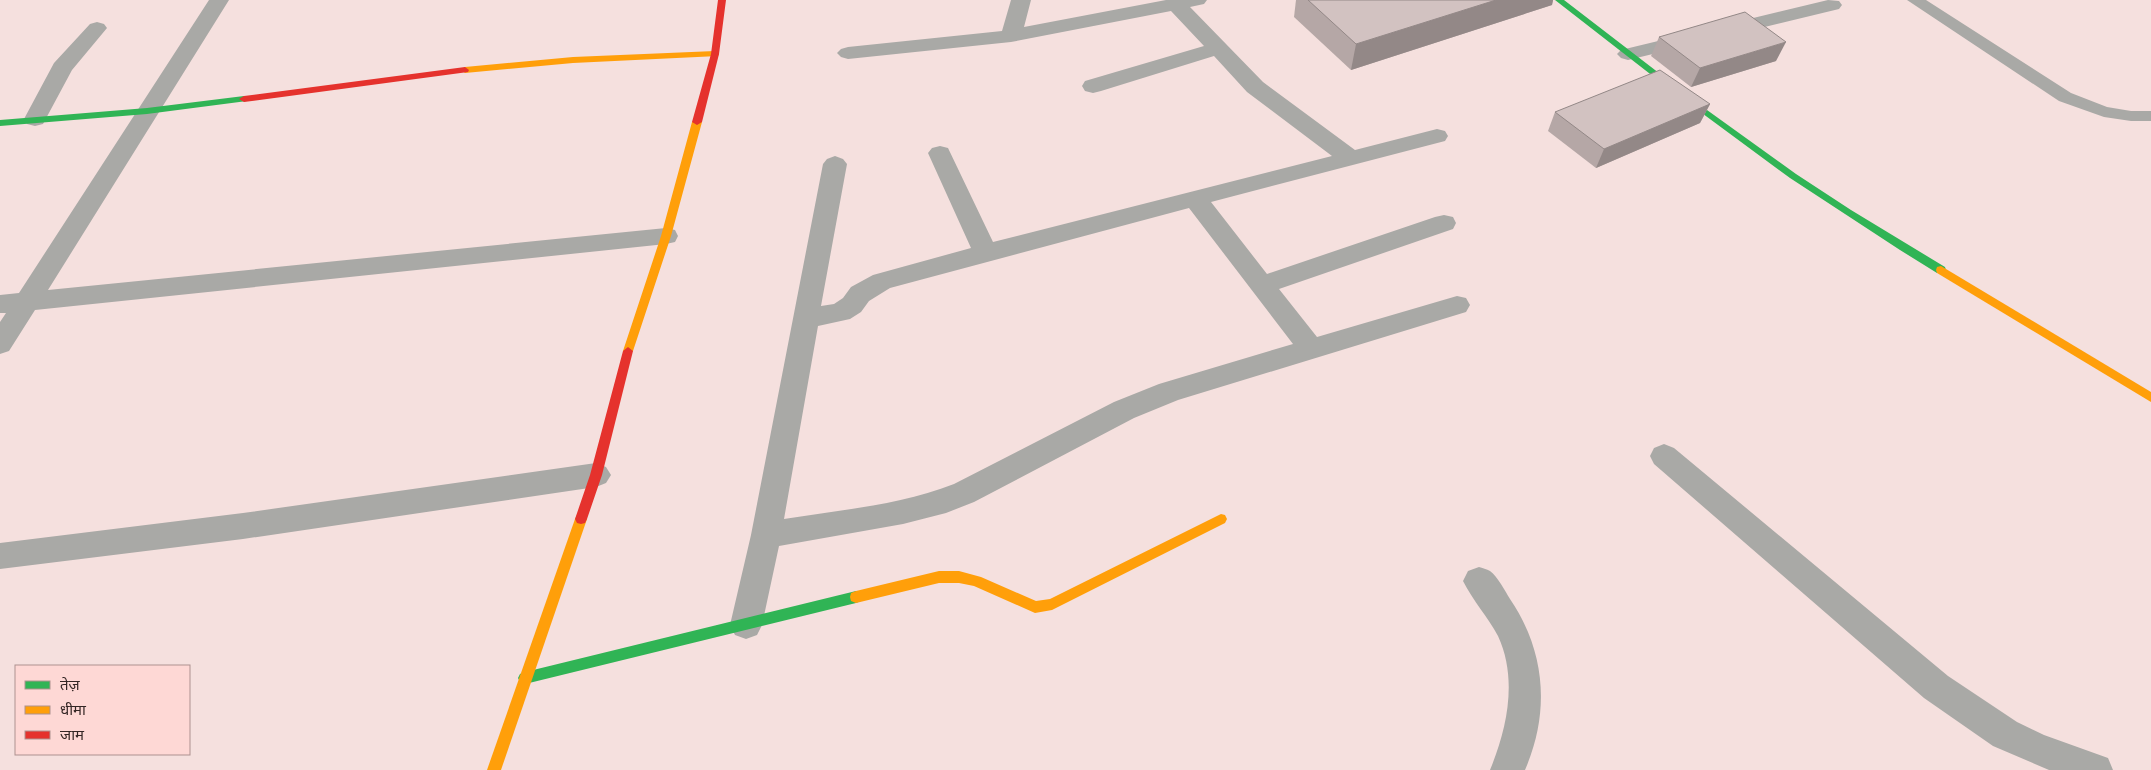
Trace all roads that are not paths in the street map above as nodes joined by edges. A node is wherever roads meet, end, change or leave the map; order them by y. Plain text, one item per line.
1 (219, 0) edge
2 (722, 0) edge
3 (1021, 0) edge
4 (1559, 0) edge
5 (1915, 0) edge
6 (1187, 3) edge
7 (1832, 5) dead end
8 (97, 28) dead end
9 (1011, 36) junction
10 (1219, 48) junction
11 (848, 53) dead end
12 (715, 54) junction
13 (1628, 54) junction
14 (1092, 86) dead end
15 (147, 111) junction
16 (2151, 116) edge
17 (35, 119) junction
18 (0, 122) edge
19 (1437, 136) dead end
20 (940, 153) dead end
21 (1352, 159) junction
22 (835, 164) dead end
23 (1196, 200) junction
24 (1444, 223) dead end
25 (666, 236) junction
26 (986, 253) junction
27 (1262, 285) junction
28 (26, 301) junction
29 (0, 304) edge
30 (1457, 305) dead end
31 (806, 318) junction
32 (0, 344) edge
33 (1311, 348) junction
34 (2151, 398) edge
35 (1664, 456) dead end
36 (596, 475) junction
37 (1221, 519) dead end
38 (766, 535) junction
39 (0, 556) edge
40 (1479, 580) dead end
41 (746, 625) junction
42 (525, 678) junction
43 (494, 770) edge
44 (1508, 770) edge
45 (2096, 770) edge

1 - 15 street
2 - 12 street
3 - 9 street
4 - 13 street
5 - 16 lane
6 - 9 street
6 - 10 street
7 - 13 street
8 - 17 street
9 - 11 street
10 - 14 street
10 - 21 street
12 - 15 street
12 - 25 street
13 - 34 street
15 - 17 street
15 - 28 street
17 - 18 street
19 - 21 street
20 - 26 street
21 - 23 street
22 - 31 street
23 - 26 street
23 - 27 street
24 - 27 street
25 - 28 street
25 - 36 street
26 - 31 street
27 - 33 street
28 - 29 street
28 - 32 street
30 - 33 street
31 - 38 street
33 - 38 street
35 - 45 street
36 - 39 street
36 - 42 street
37 - 41 street
38 - 41 street
40 - 44 street
41 - 42 street
42 - 43 street

